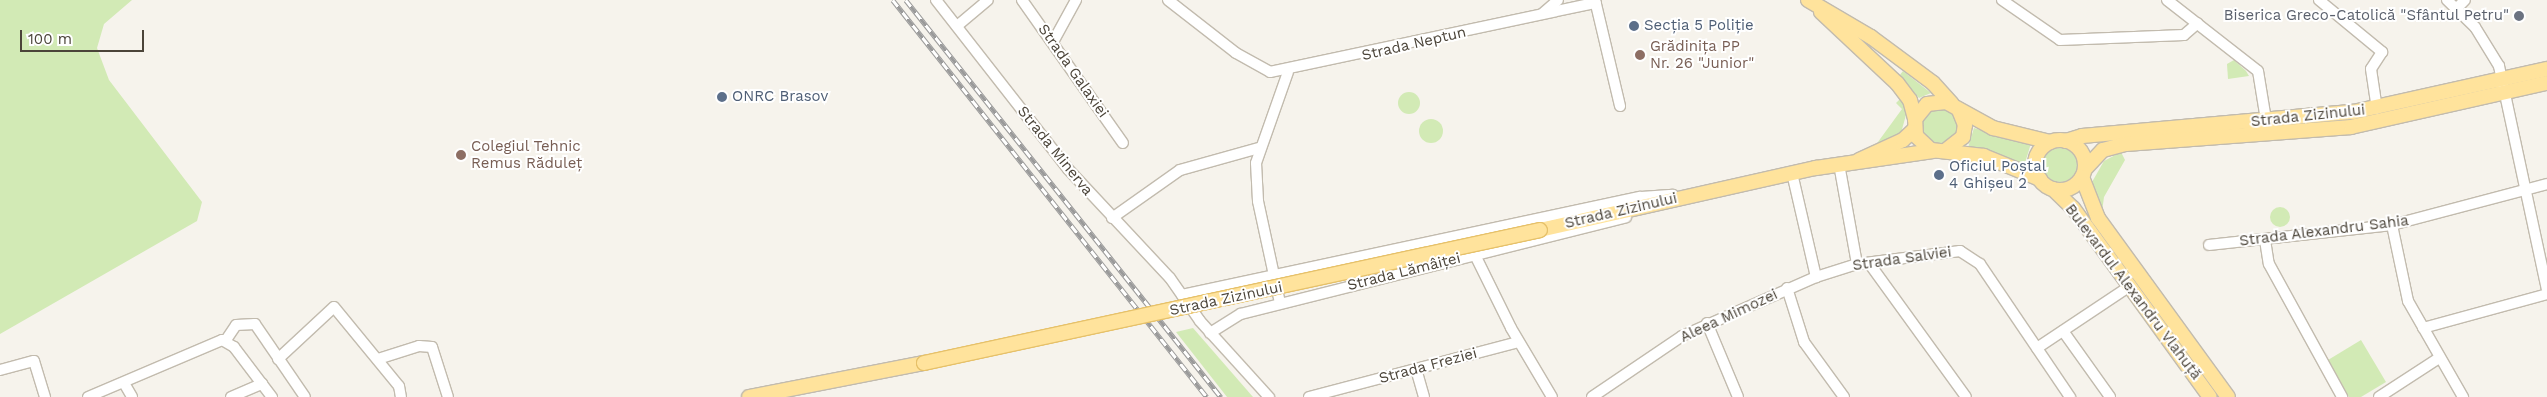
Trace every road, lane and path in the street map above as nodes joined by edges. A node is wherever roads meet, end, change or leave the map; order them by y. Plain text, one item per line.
1 (936, 0) edge
2 (988, 0) edge
3 (1022, 0) edge
4 (1076, 0) edge
5 (1168, 0) edge
6 (1558, 0) edge
7 (2002, 0) edge
8 (2168, 0) edge
9 (2319, 0) edge
10 (2447, 0) edge
11 (2465, 0) edge
12 (1596, 1) edge
13 (1811, 2) edge
14 (2457, 8) junction
15 (1540, 16) junction
16 (2198, 23) junction
17 (956, 26) junction
18 (1053, 42) junction
19 (2547, 69) edge
20 (1288, 72) junction
21 (2547, 83) edge
22 (2504, 85) junction
23 (1620, 106) dead end
24 (1956, 107) junction
25 (2377, 109) junction
26 (2266, 120) junction
27 (1915, 124) junction
28 (2066, 141) junction
29 (2050, 142) junction
30 (1123, 144) dead end
31 (1258, 148) junction
32 (1938, 151) junction
33 (1856, 161) junction
34 (1839, 164) junction
35 (1792, 173) junction
36 (2083, 173) junction
37 (2040, 179) junction
38 (2547, 184) edge
39 (2054, 189) junction
40 (2525, 190) junction
41 (1700, 194) junction
42 (1112, 218) junction
43 (2392, 225) junction
44 (2266, 240) junction
45 (2208, 245) dead end
46 (1475, 255) junction
47 (1869, 263) junction
48 (1857, 264) junction
49 (1274, 276) junction
50 (1816, 277) junction
51 (2130, 286) junction
52 (1787, 288) junction
53 (2547, 289) edge
54 (2547, 294) edge
55 (1182, 295) junction
56 (1280, 303) junction
57 (1707, 323) junction
58 (2423, 328) junction
59 (2063, 331) junction
60 (1210, 333) junction
61 (226, 340) junction
62 (1518, 342) junction
63 (2037, 348) junction
64 (2439, 358) junction
65 (278, 359) junction
66 (378, 359) junction
67 (1416, 369) junction
68 (0, 370) edge
69 (124, 383) junction
70 (262, 384) junction
71 (45, 397) edge
72 (88, 397) edge
73 (132, 397) edge
74 (232, 397) edge
75 (272, 397) edge
76 (305, 397) edge
77 (401, 397) edge
78 (448, 397) edge
79 (750, 397) edge
80 (1269, 397) edge
81 (1309, 397) edge
82 (1424, 397) edge
83 (1552, 397) edge
84 (1592, 397) edge
85 (1738, 397) edge
86 (1844, 397) edge
87 (1966, 397) edge
88 (2070, 397) edge
89 (2110, 397) edge
90 (2210, 397) edge
91 (2228, 397) edge
92 (2342, 397) edge
93 (2379, 397) edge
94 (2463, 397) edge

1 - 17 street, Strada Minerva
2 - 17 street
3 - 18 street, Strada Galaxiei
4 - 18 street
5 - 20 street, Strada Neptun
6 - 15 street, Strada Neptun
7 - 16 street
8 - 16 street
9 - 25 street
10 - 14 street
11 - 14 street
12 - 15 street, Strada Neptun
12 - 23 street, Strada Neptun
13 - 24 main road
13 - 27 main road
14 - 22 street
15 - 20 street, Strada Neptun
16 - 26 street
17 - 42 street, Strada Minerva
18 - 30 street, Strada Galaxiei
19 - 22 main road, Strada Zizinului
20 - 31 street
21 - 22 main road, Strada Zizinului
22 - 25 main road, Strada Zizinului
22 - 36 main road, Strada Zizinului
22 - 40 street
24 - 27 main road
24 - 29 main road
24 - 32 main road
25 - 26 main road, Strada Zizinului
26 - 28 main road, Strada Zizinului
27 - 32 main road
27 - 33 main road, Strada Zizinului
28 - 29 main road
28 - 36 main road
29 - 37 main road
31 - 42 street
31 - 49 street, Strada Zizinului
32 - 33 main road, Strada Zizinului
32 - 37 main road
33 - 34 main road, Strada Zizinului
34 - 35 main road, Strada Zizinului
34 - 48 street
35 - 41 main road, Strada Zizinului
35 - 50 street
36 - 39 main road
36 - 91 main road, Bulevardul Alexandru Vlahuță
37 - 39 main road
38 - 40 street, Strada Alexandru Sahia
39 - 51 main road, Bulevardul Alexandru Vlahuță
40 - 43 street, Strada Alexandru Sahia
40 - 53 street
41 - 46 street, Strada Zizinului
41 - 49 street, Strada Zizinului
41 - 79 main road, Strada Zizinului, bridge
42 - 55 street, Strada Minerva
43 - 44 street, Strada Alexandru Sahia
43 - 58 street
44 - 45 street, Strada Alexandru Sahia
44 - 92 street
46 - 56 street, Strada Lămâiței
46 - 62 street, Strada Lămâiței
47 - 48 street, Strada Salviei
47 - 63 street, Strada Salviei
47 - 87 street
48 - 50 street, Strada Salviei
49 - 55 street, Strada Zizinului
49 - 56 street
50 - 52 street, Strada Salviei
51 - 59 street
51 - 90 main road, Bulevardul Alexandru Vlahuță
52 - 57 street, Aleea Mimozei
52 - 86 street, Aleea Mimozei
54 - 58 street
55 - 60 street, Strada Minerva
56 - 60 street, Strada Lămâiței
57 - 84 street, Aleea Mimozei
57 - 85 street
58 - 64 street
59 - 63 street
59 - 89 street
60 - 80 street, Strada Minerva
61 - 65 street
61 - 69 street
61 - 70 street
62 - 67 street, Strada Freziei
62 - 83 street, Strada Lămâiței
63 - 88 street
64 - 93 street
64 - 94 street
65 - 66 street
65 - 76 street
66 - 77 street
66 - 78 street
67 - 81 street, Strada Freziei
67 - 82 street
68 - 71 street
69 - 72 street
69 - 73 street
70 - 74 street
70 - 75 street

